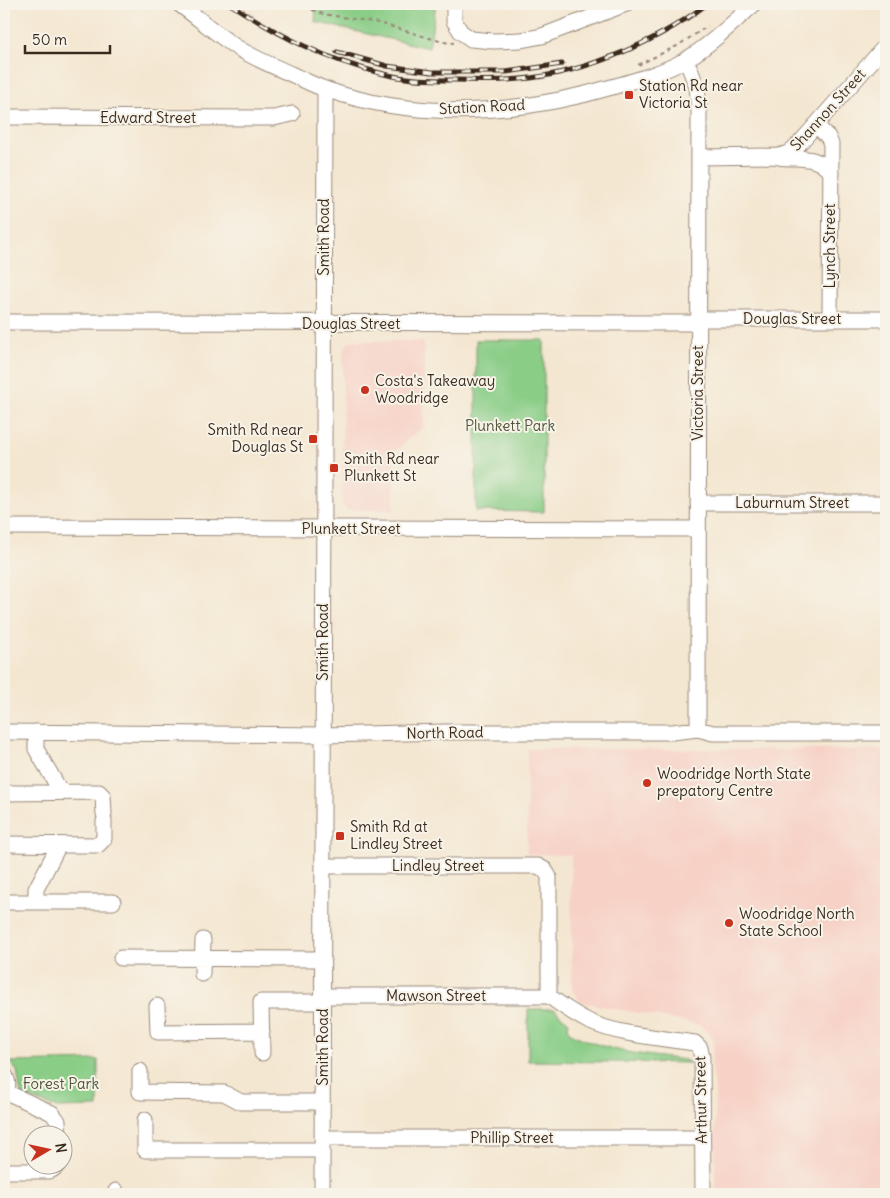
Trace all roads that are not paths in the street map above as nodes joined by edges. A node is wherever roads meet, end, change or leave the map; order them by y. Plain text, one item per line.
1 (178, 4) edge
2 (454, 4) edge
3 (754, 4) edge
4 (619, 5) edge
5 (886, 45) edge
6 (686, 59) junction
7 (325, 89) junction
8 (837, 102) junction
9 (292, 114) dead end
10 (4, 118) edge
11 (812, 129) junction
12 (831, 145) junction
13 (700, 157) junction
14 (775, 157) junction
15 (831, 172) junction
16 (830, 319) junction
17 (886, 319) edge
18 (698, 321) junction
19 (4, 322) edge
20 (324, 324) junction
21 (698, 503) junction
22 (886, 503) edge
23 (4, 527) edge
24 (324, 529) junction
25 (698, 529) junction
26 (698, 729) junction
27 (4, 732) edge
28 (36, 732) junction
29 (886, 733) edge
30 (323, 735) junction
31 (61, 792) junction
32 (8, 797) edge
33 (8, 839) edge
34 (59, 845) junction
35 (323, 866) junction
36 (4, 902) edge
37 (36, 902) junction
38 (113, 902) dead end
39 (203, 940) dead end
40 (121, 958) dead end
41 (202, 958) junction
42 (322, 959) junction
43 (202, 974) dead end
44 (549, 996) junction
45 (323, 999) junction
46 (157, 1006) dead end
47 (262, 1031) junction
48 (262, 1053) dead end
49 (140, 1071) dead end
50 (4, 1073) edge
51 (5, 1093) edge
52 (322, 1102) junction
53 (145, 1120) dead end
54 (58, 1126) edge
55 (702, 1138) junction
56 (322, 1144) junction
57 (4, 1171) edge
58 (22, 1171) edge
59 (322, 1194) edge
60 (703, 1194) edge

1 - 7 street, Station Road
2 - 4 street
3 - 6 street, Station Road
5 - 8 street, Shannon Street
6 - 7 street, Station Road
6 - 13 street, Victoria Street
7 - 20 street, Smith Road
8 - 11 street, Shannon Street
8 - 12 street, Lynch Street
9 - 10 street, Edward Street
11 - 12 street
11 - 14 street, Shannon Street
11 - 15 street, Lynch Street
12 - 15 street, Lynch Street
13 - 14 street, Shannon Street
13 - 18 street, Victoria Street
14 - 15 street
15 - 16 street, Lynch Street
16 - 17 street, Douglas Street
16 - 18 street, Douglas Street
18 - 20 street, Douglas Street
18 - 21 street, Victoria Street
19 - 20 street, Douglas Street
20 - 24 street, Smith Road
21 - 22 street, Laburnum Street
21 - 25 street, Victoria Street
23 - 24 street, Plunkett Street
24 - 25 street, Plunkett Street
24 - 30 street, Smith Road
25 - 26 street, Victoria Street
26 - 29 street, North Road
26 - 30 street, North Road
27 - 28 street, North Road
28 - 30 street, North Road
28 - 31 street
30 - 35 street, Smith Road
31 - 32 street
31 - 34 street
33 - 34 street
34 - 37 street
35 - 42 street, Smith Road
35 - 44 street, Lindley Street
36 - 37 street
37 - 38 street
39 - 41 street
40 - 41 street
41 - 42 street
41 - 43 street
42 - 45 street, Smith Road
44 - 45 street, Mawson Street
44 - 55 street, Arthur Street
45 - 47 street, Mawson Street
45 - 52 street, Smith Road
46 - 47 street
47 - 48 street
49 - 52 street
50 - 51 street
51 - 54 street
52 - 56 street, Smith Road
53 - 56 street, Phillip Street
55 - 56 street, Phillip Street
55 - 60 street, Arthur Street
56 - 59 street, Smith Road
57 - 58 street

